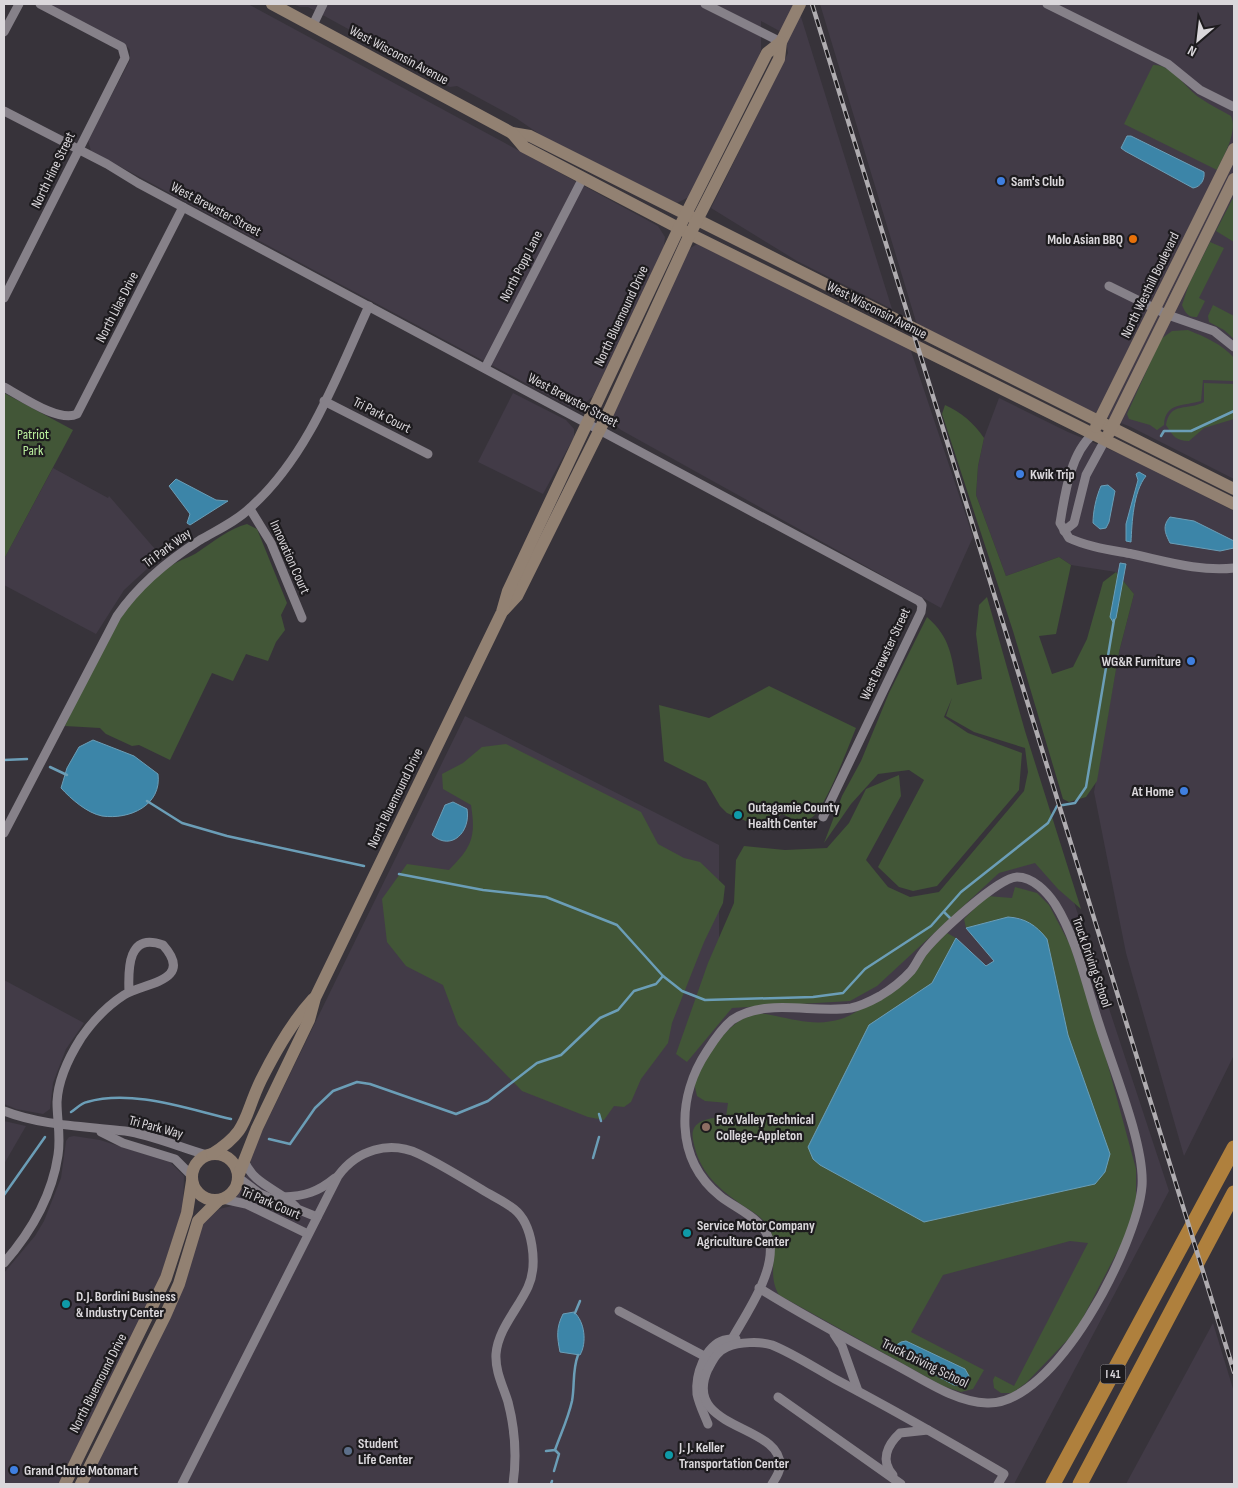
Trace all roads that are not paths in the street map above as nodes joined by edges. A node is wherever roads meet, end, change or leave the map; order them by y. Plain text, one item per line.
1 (19, 4) edge
2 (40, 4) edge
3 (272, 4) edge
4 (323, 4) edge
5 (705, 4) edge
6 (800, 4) edge
7 (1047, 4) edge
8 (57, 8) edge
9 (313, 25) junction
10 (4, 32) edge
11 (780, 42) junction
12 (1234, 107) edge
13 (4, 111) edge
14 (512, 133) junction
15 (78, 149) junction
16 (1234, 149) edge
17 (583, 178) junction
18 (1234, 179) edge
19 (183, 207) junction
20 (686, 214) junction
21 (697, 220) junction
22 (685, 231) junction
23 (1109, 286) dead end
24 (4, 298) edge
25 (369, 306) junction
26 (1154, 308) junction
27 (1168, 315) junction
28 (1234, 347) edge
29 (485, 368) junction
30 (4, 387) edge
31 (324, 401) junction
32 (1100, 421) junction
33 (587, 422) junction
34 (1112, 427) junction
35 (600, 429) junction
36 (1093, 434) junction
37 (1105, 440) junction
38 (428, 454) dead end
39 (1234, 489) edge
40 (1232, 504) edge
41 (250, 509) junction
42 (1064, 531) junction
43 (1234, 568) edge
44 (502, 612) junction
45 (302, 618) dead end
46 (823, 817) dead end
47 (4, 833) edge
48 (129, 992) junction
49 (315, 998) junction
50 (4, 1111) edge
51 (58, 1124) junction
52 (96, 1130) junction
53 (1234, 1148) edge
54 (210, 1155) junction
55 (244, 1160) junction
56 (239, 1176) junction
57 (338, 1176) junction
58 (192, 1178) junction
59 (1234, 1192) edge
60 (283, 1196) junction
61 (221, 1200) junction
62 (296, 1207) junction
63 (317, 1216) junction
64 (308, 1234) junction
65 (4, 1263) edge
66 (759, 1288) junction
67 (619, 1311) dead end
68 (833, 1332) junction
69 (759, 1338) dead end
70 (732, 1339) junction
71 (706, 1357) junction
72 (858, 1391) junction
73 (778, 1397) dead end
74 (708, 1424) dead end
75 (929, 1430) junction
76 (66, 1484) edge
77 (81, 1484) edge
78 (182, 1484) edge
79 (513, 1484) edge
80 (772, 1484) edge
81 (901, 1484) edge
82 (905, 1484) edge
83 (998, 1484) edge
84 (1052, 1484) edge
85 (1080, 1484) edge

1 - 10 street
2 - 8 street
3 - 9 main road, West Wisconsin Avenue
4 - 9 street
5 - 11 street
6 - 11 main road, North Bluemound Drive
7 - 12 street
8 - 15 street, North Hine Street
9 - 14 main road, West Wisconsin Avenue
11 - 20 main road, North Bluemound Drive
11 - 21 main road, North Bluemound Drive
13 - 15 street, West Brewster Street
14 - 17 main road, West Wisconsin Avenue
14 - 20 main road, West Wisconsin Avenue
15 - 19 street, West Brewster Street
15 - 24 street, North Hine Street
16 - 26 main road, North Westhill Boulevard
17 - 22 main road, West Wisconsin Avenue
17 - 29 street, North Popp Lane
18 - 27 main road, North Westhill Boulevard
19 - 25 street, West Brewster Street
19 - 30 street, North Lilas Drive
20 - 21 main road, West Wisconsin Avenue
20 - 22 main road, North Bluemound Drive
21 - 22 main road, North Bluemound Drive
21 - 32 main road, West Wisconsin Avenue
22 - 33 main road, North Bluemound Drive
22 - 35 main road, North Bluemound Drive
22 - 36 main road, West Wisconsin Avenue
23 - 26 street
25 - 29 street, West Brewster Street
25 - 31 street, Tri Park Way
26 - 27 street
26 - 32 main road, North Westhill Boulevard
27 - 28 street
27 - 34 main road, North Westhill Boulevard
29 - 33 street, West Brewster Street
31 - 38 street, Tri Park Court
31 - 41 street, Tri Park Way
32 - 34 main road, West Wisconsin Avenue
32 - 36 main road, North Westhill Boulevard
33 - 35 street, West Brewster Street
33 - 44 main road, North Bluemound Drive
34 - 37 main road, North Westhill Boulevard
34 - 39 main road, West Wisconsin Avenue
35 - 44 main road, North Bluemound Drive
35 - 46 street, West Brewster Street
36 - 37 main road, West Wisconsin Avenue
36 - 42 street
37 - 40 main road, West Wisconsin Avenue
37 - 42 street
41 - 45 street, Innovation Court
41 - 47 street, Tri Park Way
42 - 43 street
44 - 49 main road, North Bluemound Drive
48 - 48 street
48 - 51 street
49 - 54 main road, North Bluemound Drive
49 - 55 main road, North Bluemound Drive
50 - 51 street, Tri Park Way
51 - 52 street, Tri Park Way
51 - 65 street
52 - 54 street, Tri Park Way
52 - 58 street, Tri Park Way
53 - 84 highway, I 41
54 - 56 main road
54 - 58 main road
55 - 56 main road, North Bluemound Drive
55 - 60 street
56 - 61 main road
56 - 62 street, Tri Park Court
57 - 60 street
57 - 63 street
57 - 79 street
58 - 61 main road
58 - 76 main road, North Bluemound Drive
59 - 85 highway, I 41
60 - 62 street
61 - 64 street, Tri Park Court
61 - 77 main road
62 - 63 street, Tri Park Court
63 - 64 street
64 - 78 street
66 - 68 street, Truck Driving School
66 - 68 street, Truck Driving School
66 - 70 street, Truck Driving School
67 - 71 street
68 - 72 street
69 - 70 street
70 - 71 street
71 - 74 street
72 - 75 street
72 - 80 street
73 - 81 street
75 - 82 street
75 - 83 street

